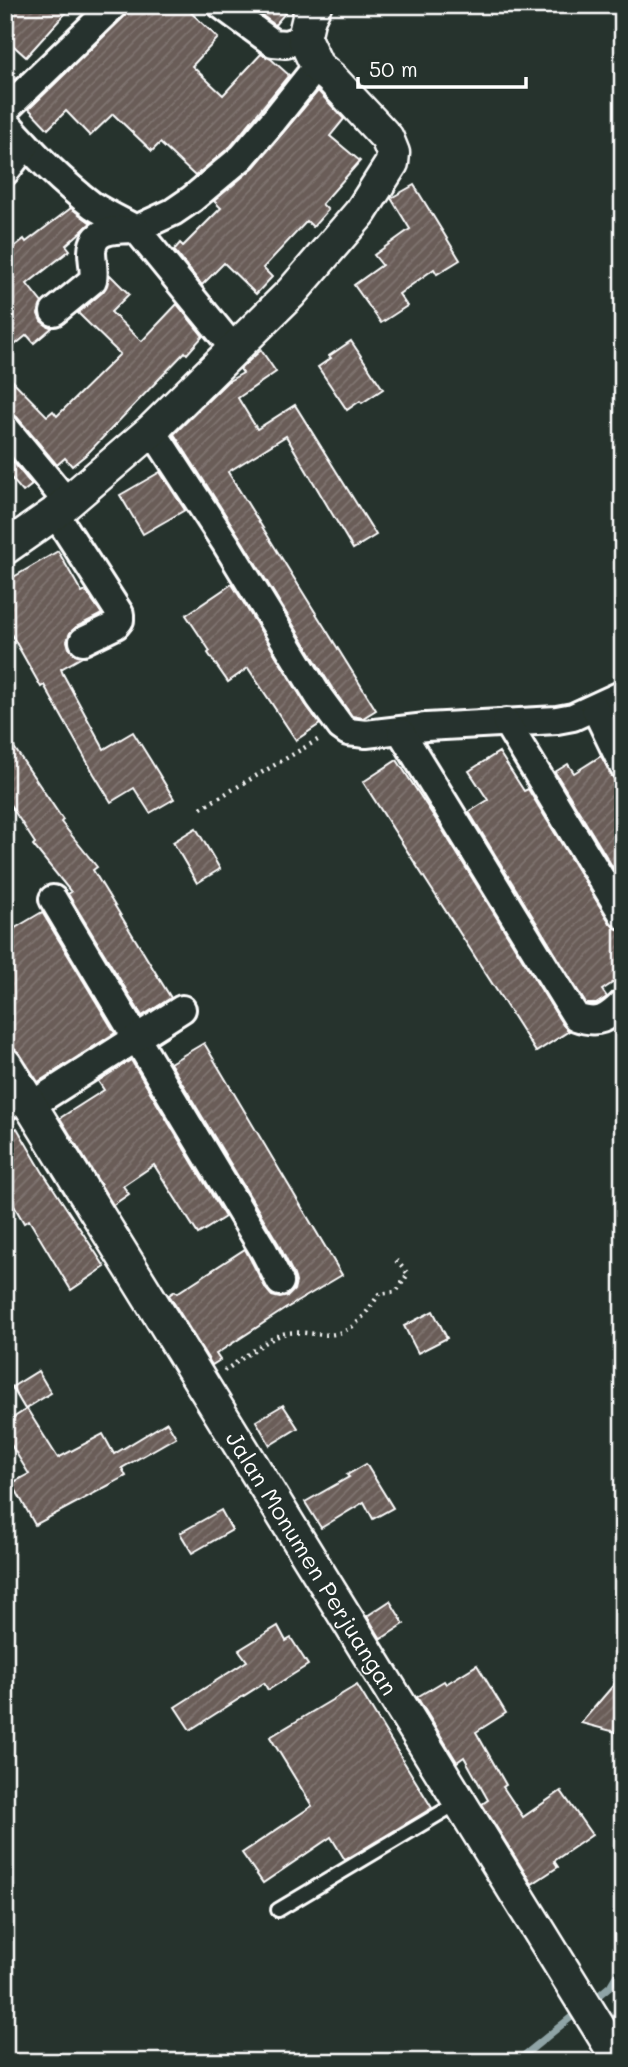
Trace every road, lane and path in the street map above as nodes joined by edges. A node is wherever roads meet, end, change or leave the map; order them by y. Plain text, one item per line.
1 (114, 5) edge
2 (220, 5) edge
3 (315, 5) edge
4 (310, 52) junction
5 (5, 110) edge
6 (5, 121) edge
7 (26, 145) junction
8 (5, 172) edge
9 (136, 229) junction
10 (54, 312) dead end
11 (234, 349) junction
12 (5, 427) edge
13 (152, 430) junction
14 (61, 508) junction
15 (8, 540) edge
16 (83, 641) dead end
17 (623, 694) edge
18 (595, 708) junction
19 (506, 722) junction
20 (341, 727) junction
21 (401, 732) junction
22 (623, 766) edge
23 (201, 808) dead end
24 (53, 899) dead end
25 (623, 915) edge
26 (623, 1003) edge
27 (181, 1009) dead end
28 (136, 1039) junction
29 (15, 1092) edge
30 (394, 1258) dead end
31 (280, 1282) dead end
32 (203, 1386) junction
33 (460, 1802) junction
34 (278, 1910) dead end
35 (612, 2048) edge

1 - 5 street
2 - 4 street
3 - 4 street
4 - 9 street
4 - 11 street
6 - 7 street
7 - 8 street
7 - 9 street
9 - 10 street
9 - 11 street
11 - 13 street
12 - 14 street
13 - 14 street
13 - 20 street
14 - 15 street
14 - 16 street
17 - 18 street
18 - 19 street
18 - 22 street
19 - 21 street
19 - 25 street
20 - 21 street
20 - 23 path
21 - 26 street
24 - 28 street
27 - 28 street
28 - 29 street
28 - 31 street
29 - 32 street, Jalan Monumen Perjuangan
30 - 32 path
32 - 33 street, Jalan Monumen Perjuangan
33 - 34 lane
33 - 35 street, Jalan Monumen Perjuangan

